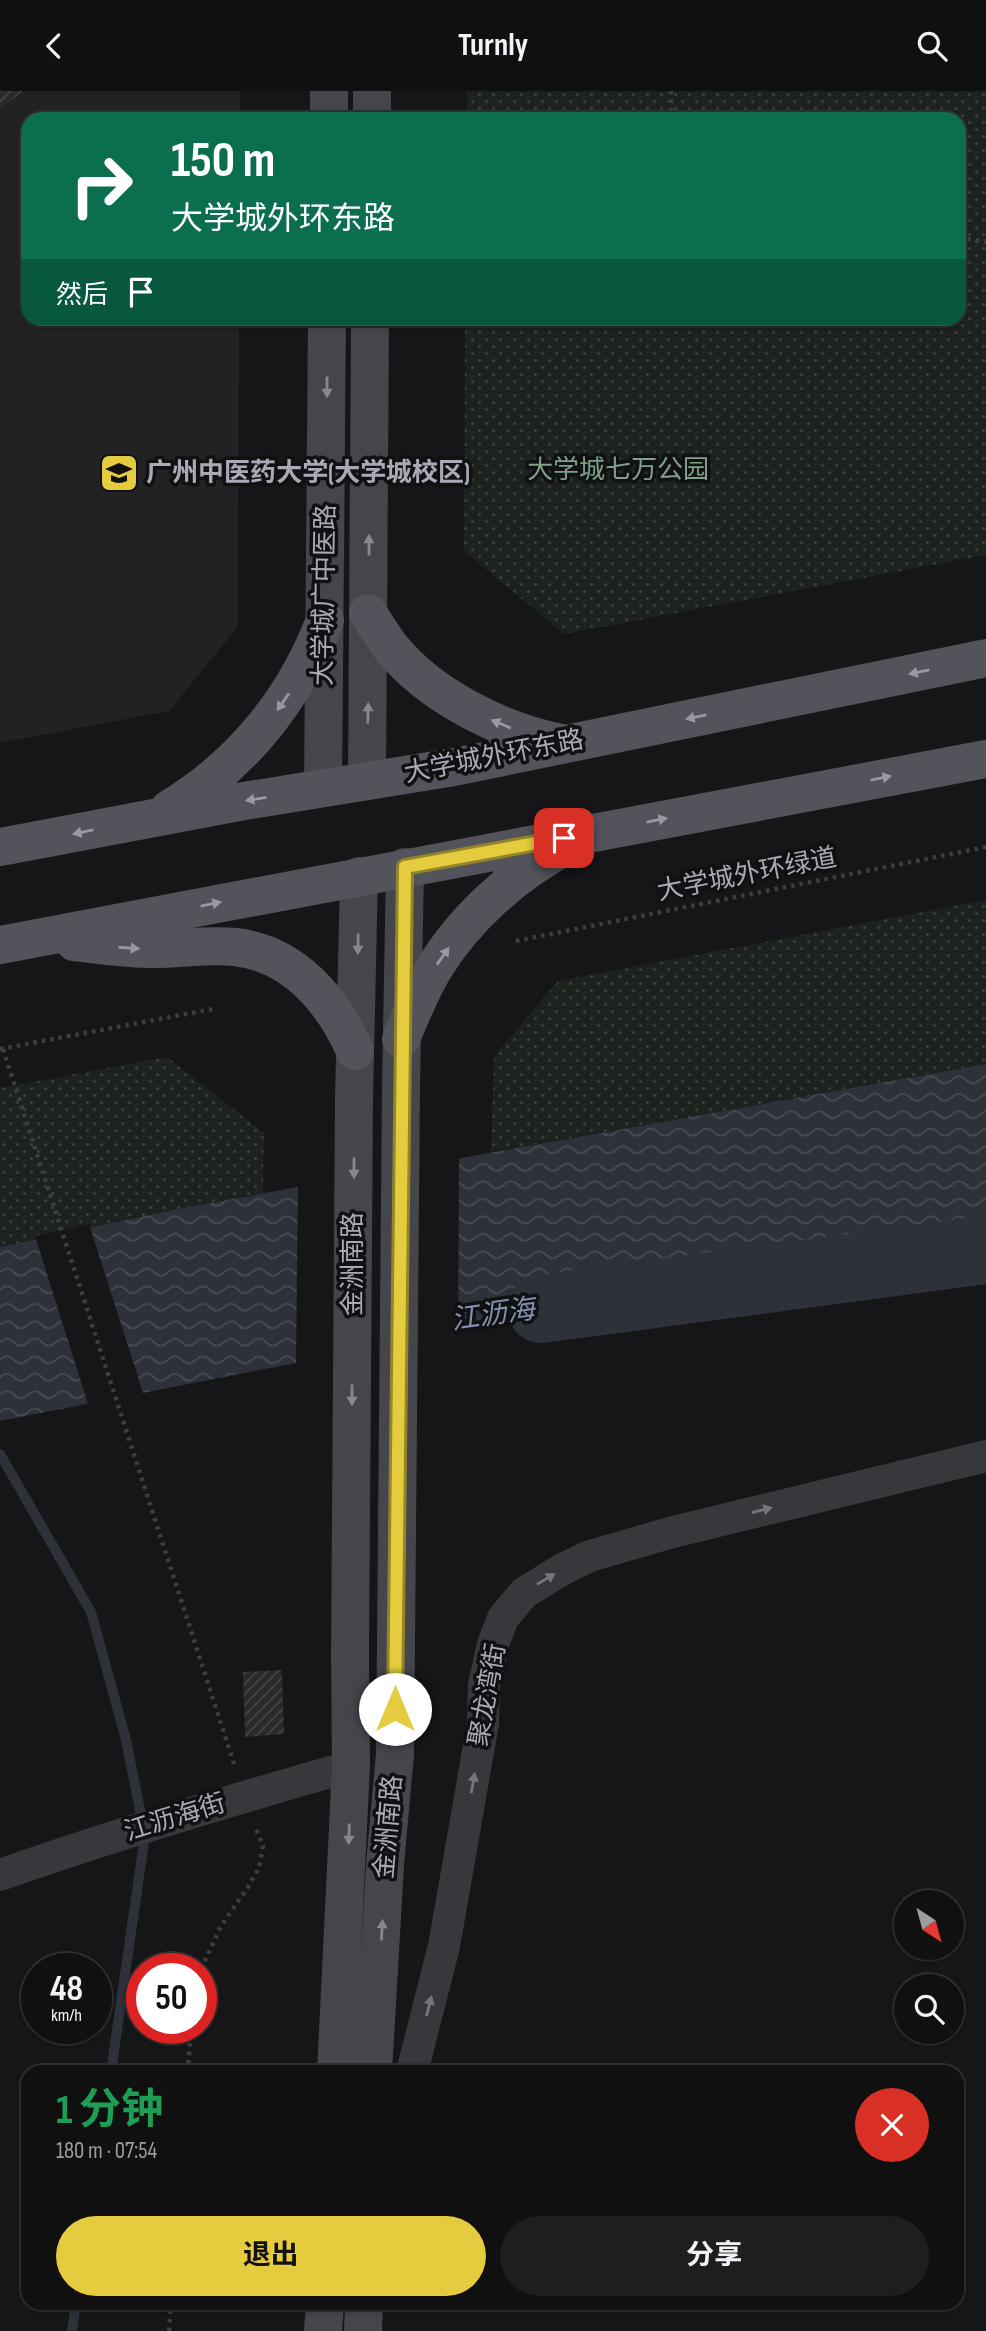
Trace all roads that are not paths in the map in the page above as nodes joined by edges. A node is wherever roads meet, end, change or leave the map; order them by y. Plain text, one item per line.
1 (329, 91) edge
2 (372, 91) edge
3 (329, 112) edge
4 (372, 112) edge
5 (327, 326) edge
6 (370, 326) edge
7 (368, 613) junction
8 (325, 620) junction
9 (986, 658) edge
10 (566, 744) junction
11 (986, 759) edge
12 (367, 781) junction
13 (323, 788) junction
14 (150, 819) junction
15 (590, 833) junction
16 (0, 848) edge
17 (405, 867) junction
18 (359, 876) junction
19 (37, 937) junction
20 (0, 945) edge
21 (401, 1039) junction
22 (355, 1051) junction
23 (986, 1456) edge
24 (351, 1766) junction
25 (0, 1875) edge
26 (336, 2065) edge
27 (373, 2065) edge
28 (414, 2065) edge
29 (324, 2310) edge
30 (364, 2310) edge
31 (323, 2331) edge
32 (363, 2331) edge

1 - 3 main road
2 - 4 main road
5 -> 8 main road, 大学城广中医路
7 -> 6 main road, 大学城广中医路
10 -> 7 main road
12 -> 7 main road, 大学城广中医路
8 - 13 main road, 大学城广中医路
8 -> 14 main road
9 -> 10 main road, 大学城外环东路
10 - 12 main road, 大学城外环东路
15 -> 11 main road
12 - 13 main road, 大学城外环东路
13 -> 14 main road, 大学城外环东路
14 -> 16 main road, 大学城外环东路
15 - 17 main road
21 -> 15 main road
17 - 18 main road
17 - 21 main road, 金洲南路
19 -> 18 main road
18 -> 22 main road, 金洲南路
19 - 20 main road
19 -> 22 main road
27 -> 21 main road, 金洲南路
22 -> 24 main road, 金洲南路
28 -> 23 street, 聚龙湾街
24 - 25 street, 江沥海街
24 -> 26 main road, 金洲南路
29 - 31 main road
30 - 32 main road

